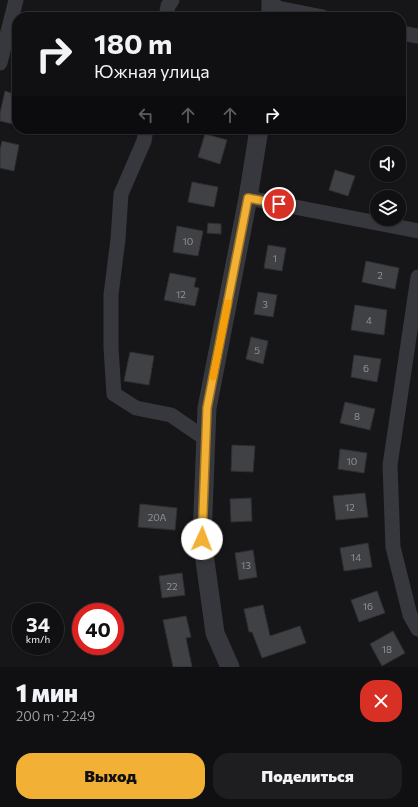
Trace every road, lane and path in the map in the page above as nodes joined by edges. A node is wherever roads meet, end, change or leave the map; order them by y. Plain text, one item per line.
1 (16, 0) edge
2 (172, 0) edge
3 (271, 8) edge
4 (13, 12) edge
5 (167, 12) edge
6 (294, 12) edge
7 (12, 16) edge
8 (406, 34) edge
9 (418, 36) edge
10 (0, 63) edge
11 (145, 134) edge
12 (258, 134) edge
13 (248, 198) junction
14 (418, 231) edge
15 (418, 277) edge
16 (206, 438) junction
17 (418, 629) edge
18 (230, 667) edge

1 - 4 street
2 - 5 street
3 - 6 street
7 - 10 street
8 - 9 street
11 - 16 street
12 - 13 street
13 - 14 street
13 - 16 street
15 - 17 street
16 - 18 street

